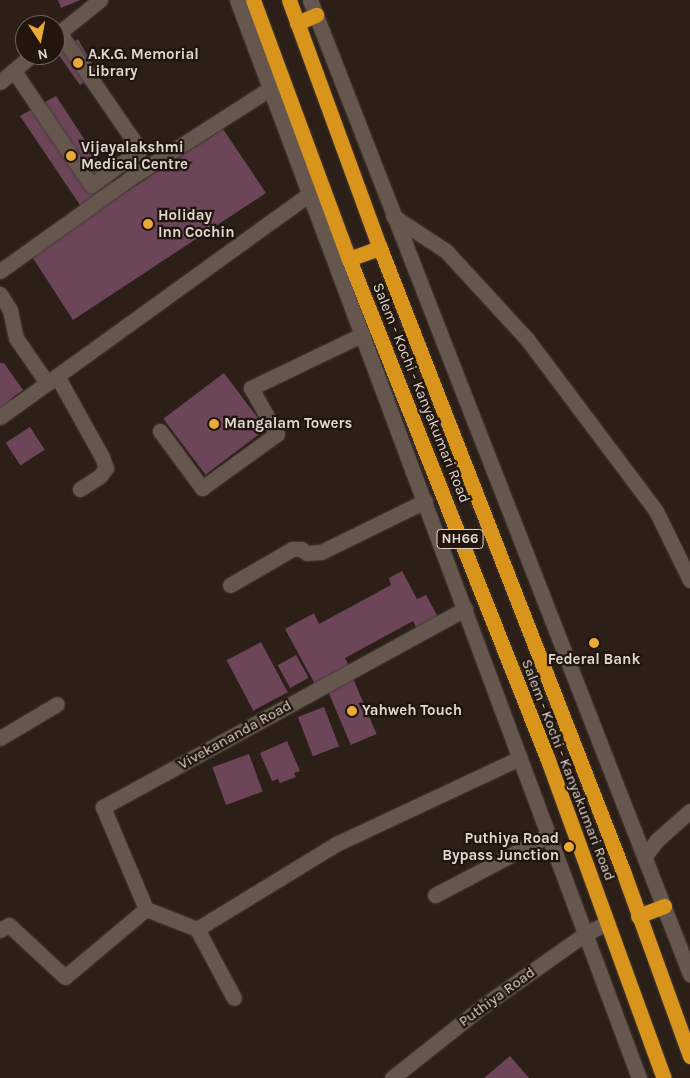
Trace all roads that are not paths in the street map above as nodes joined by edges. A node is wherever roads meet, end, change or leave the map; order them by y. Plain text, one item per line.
1 (100, 0) edge
2 (237, 0) edge
3 (253, 0) edge
4 (289, 0) edge
5 (310, 0) edge
6 (316, 15) junction
7 (298, 23) junction
8 (65, 28) edge
9 (65, 45) edge
10 (21, 65) edge
11 (14, 71) junction
12 (0, 82) edge
13 (271, 88) junction
14 (311, 193) junction
15 (393, 216) junction
16 (380, 248) junction
17 (348, 259) junction
18 (0, 271) edge
19 (0, 294) edge
20 (363, 334) junction
21 (52, 380) junction
22 (0, 417) edge
23 (160, 430) dead end
24 (80, 489) dead end
25 (425, 501) junction
26 (690, 580) edge
27 (230, 586) dead end
28 (465, 609) junction
29 (57, 704) dead end
30 (0, 738) edge
31 (520, 758) junction
32 (690, 811) edge
33 (549, 835) junction
34 (645, 856) junction
35 (435, 895) dead end
36 (664, 906) junction
37 (146, 909) junction
38 (638, 916) junction
39 (606, 923) junction
40 (0, 930) edge
41 (197, 930) junction
42 (585, 934) junction
43 (690, 974) edge
44 (234, 998) dead end
45 (690, 1056) edge
46 (392, 1078) edge
47 (639, 1078) edge
48 (664, 1078) edge

1 - 8 street
2 - 13 street
3 - 17 highway, Salem - Kochi - Kanyakumari Road / NH66
4 - 7 highway, Salem - Kochi - Kanyakumari Road / NH66
5 - 6 street
6 - 7 highway
6 - 15 street
7 - 16 highway, Salem - Kochi - Kanyakumari Road / NH66
9 - 11 street
10 - 11 street
11 - 12 street
13 - 14 street
13 - 18 street
14 - 20 street
14 - 21 street
15 - 26 street
15 - 34 street
16 - 17 highway
16 - 38 highway, Salem - Kochi - Kanyakumari Road / NH66
17 - 39 highway, Salem - Kochi - Kanyakumari Road / NH66
19 - 21 street
20 - 23 street
20 - 25 street
21 - 22 street
21 - 24 street
25 - 27 street
25 - 28 street
28 - 31 street
28 - 37 street, Vivekananda Road
29 - 30 street
31 - 33 street
31 - 41 street
32 - 34 street
33 - 35 street
33 - 42 street
34 - 36 street
36 - 38 highway
36 - 43 street
37 - 40 street
37 - 41 street
38 - 45 highway, Salem - Kochi - Kanyakumari Road / NH66
39 - 42 street, Puthiya Road
39 - 48 highway, Salem - Kochi - Kanyakumari Road / NH66
41 - 44 street
42 - 46 street, Puthiya Road
42 - 47 street

